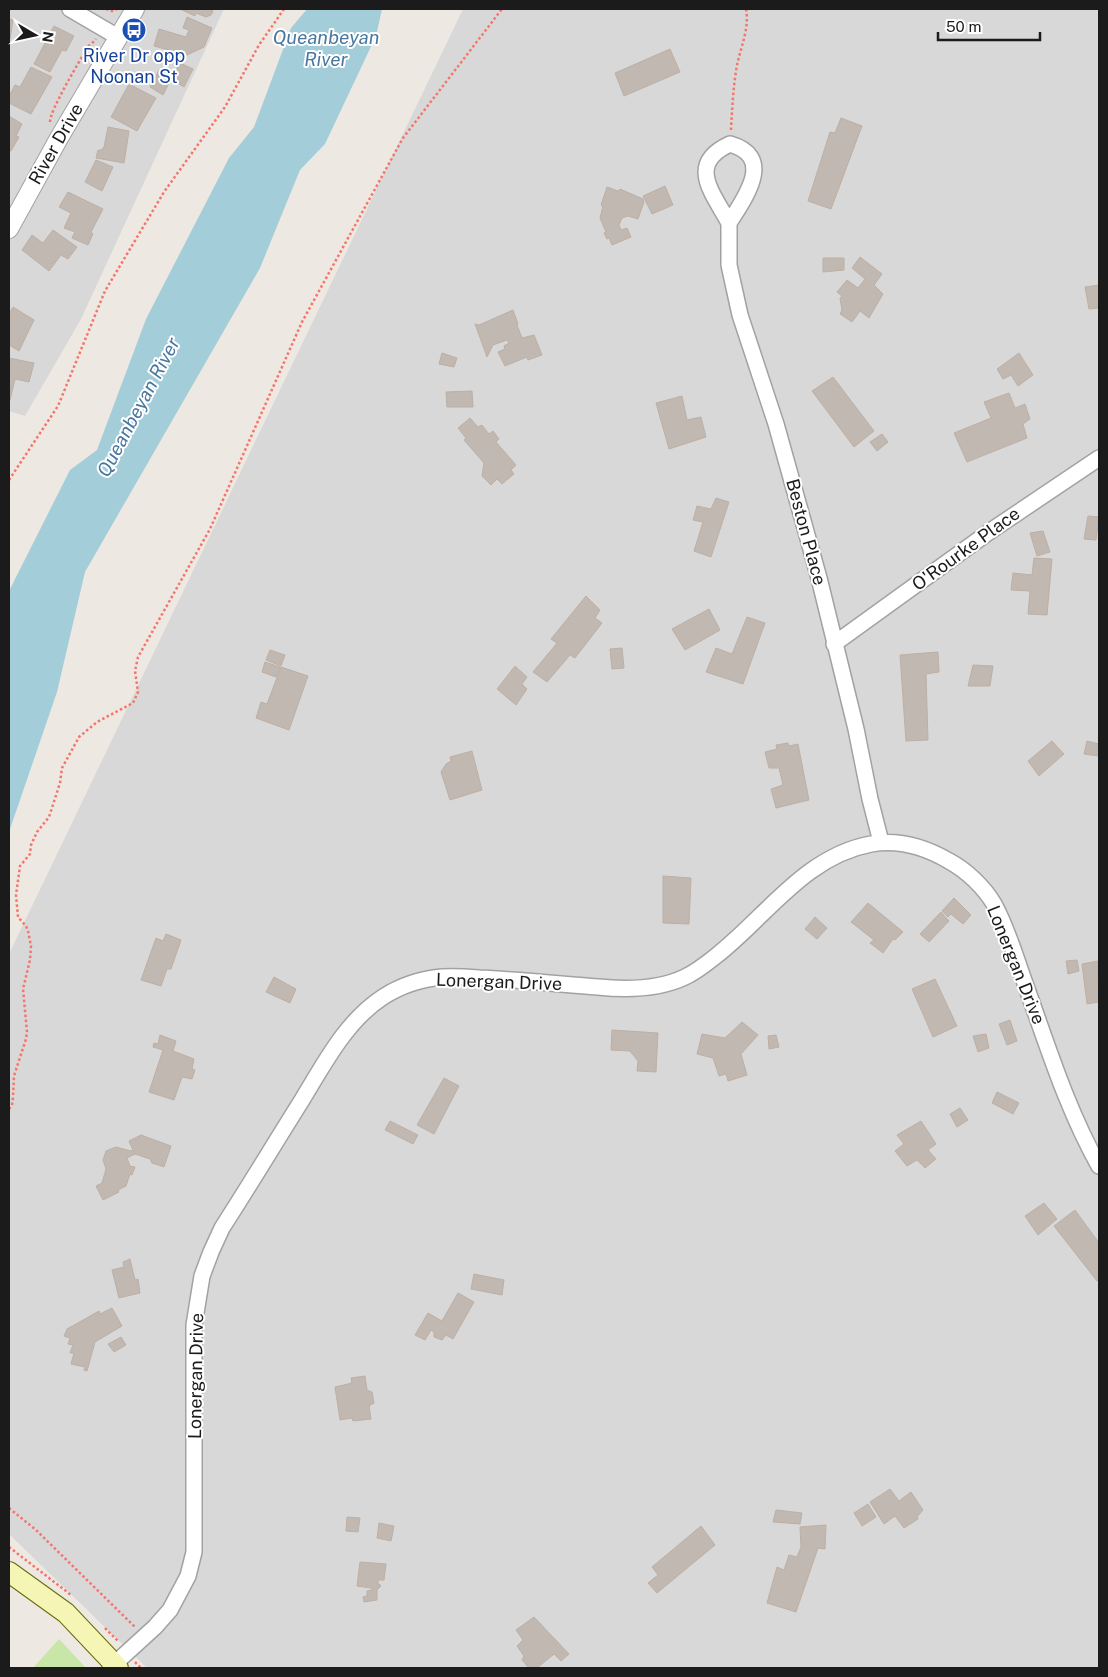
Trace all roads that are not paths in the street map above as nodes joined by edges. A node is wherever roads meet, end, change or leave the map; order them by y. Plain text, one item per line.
1 (70, 9) edge
2 (135, 9) edge
3 (118, 37) junction
4 (729, 223) junction
5 (9, 229) edge
6 (1099, 458) edge
7 (834, 644) junction
8 (881, 842) junction
9 (1099, 1166) edge
10 (16, 1578) edge
11 (111, 1667) edge

1 - 3 street
2 - 3 street, River Drive
3 - 5 street, River Drive
4 - 4 street, Beston Place
4 - 7 street, Beston Place
6 - 7 street, O'Rourke Place
7 - 8 street, Beston Place
8 - 9 street, Lonergan Drive
8 - 11 street, Lonergan Drive
10 - 11 main road

